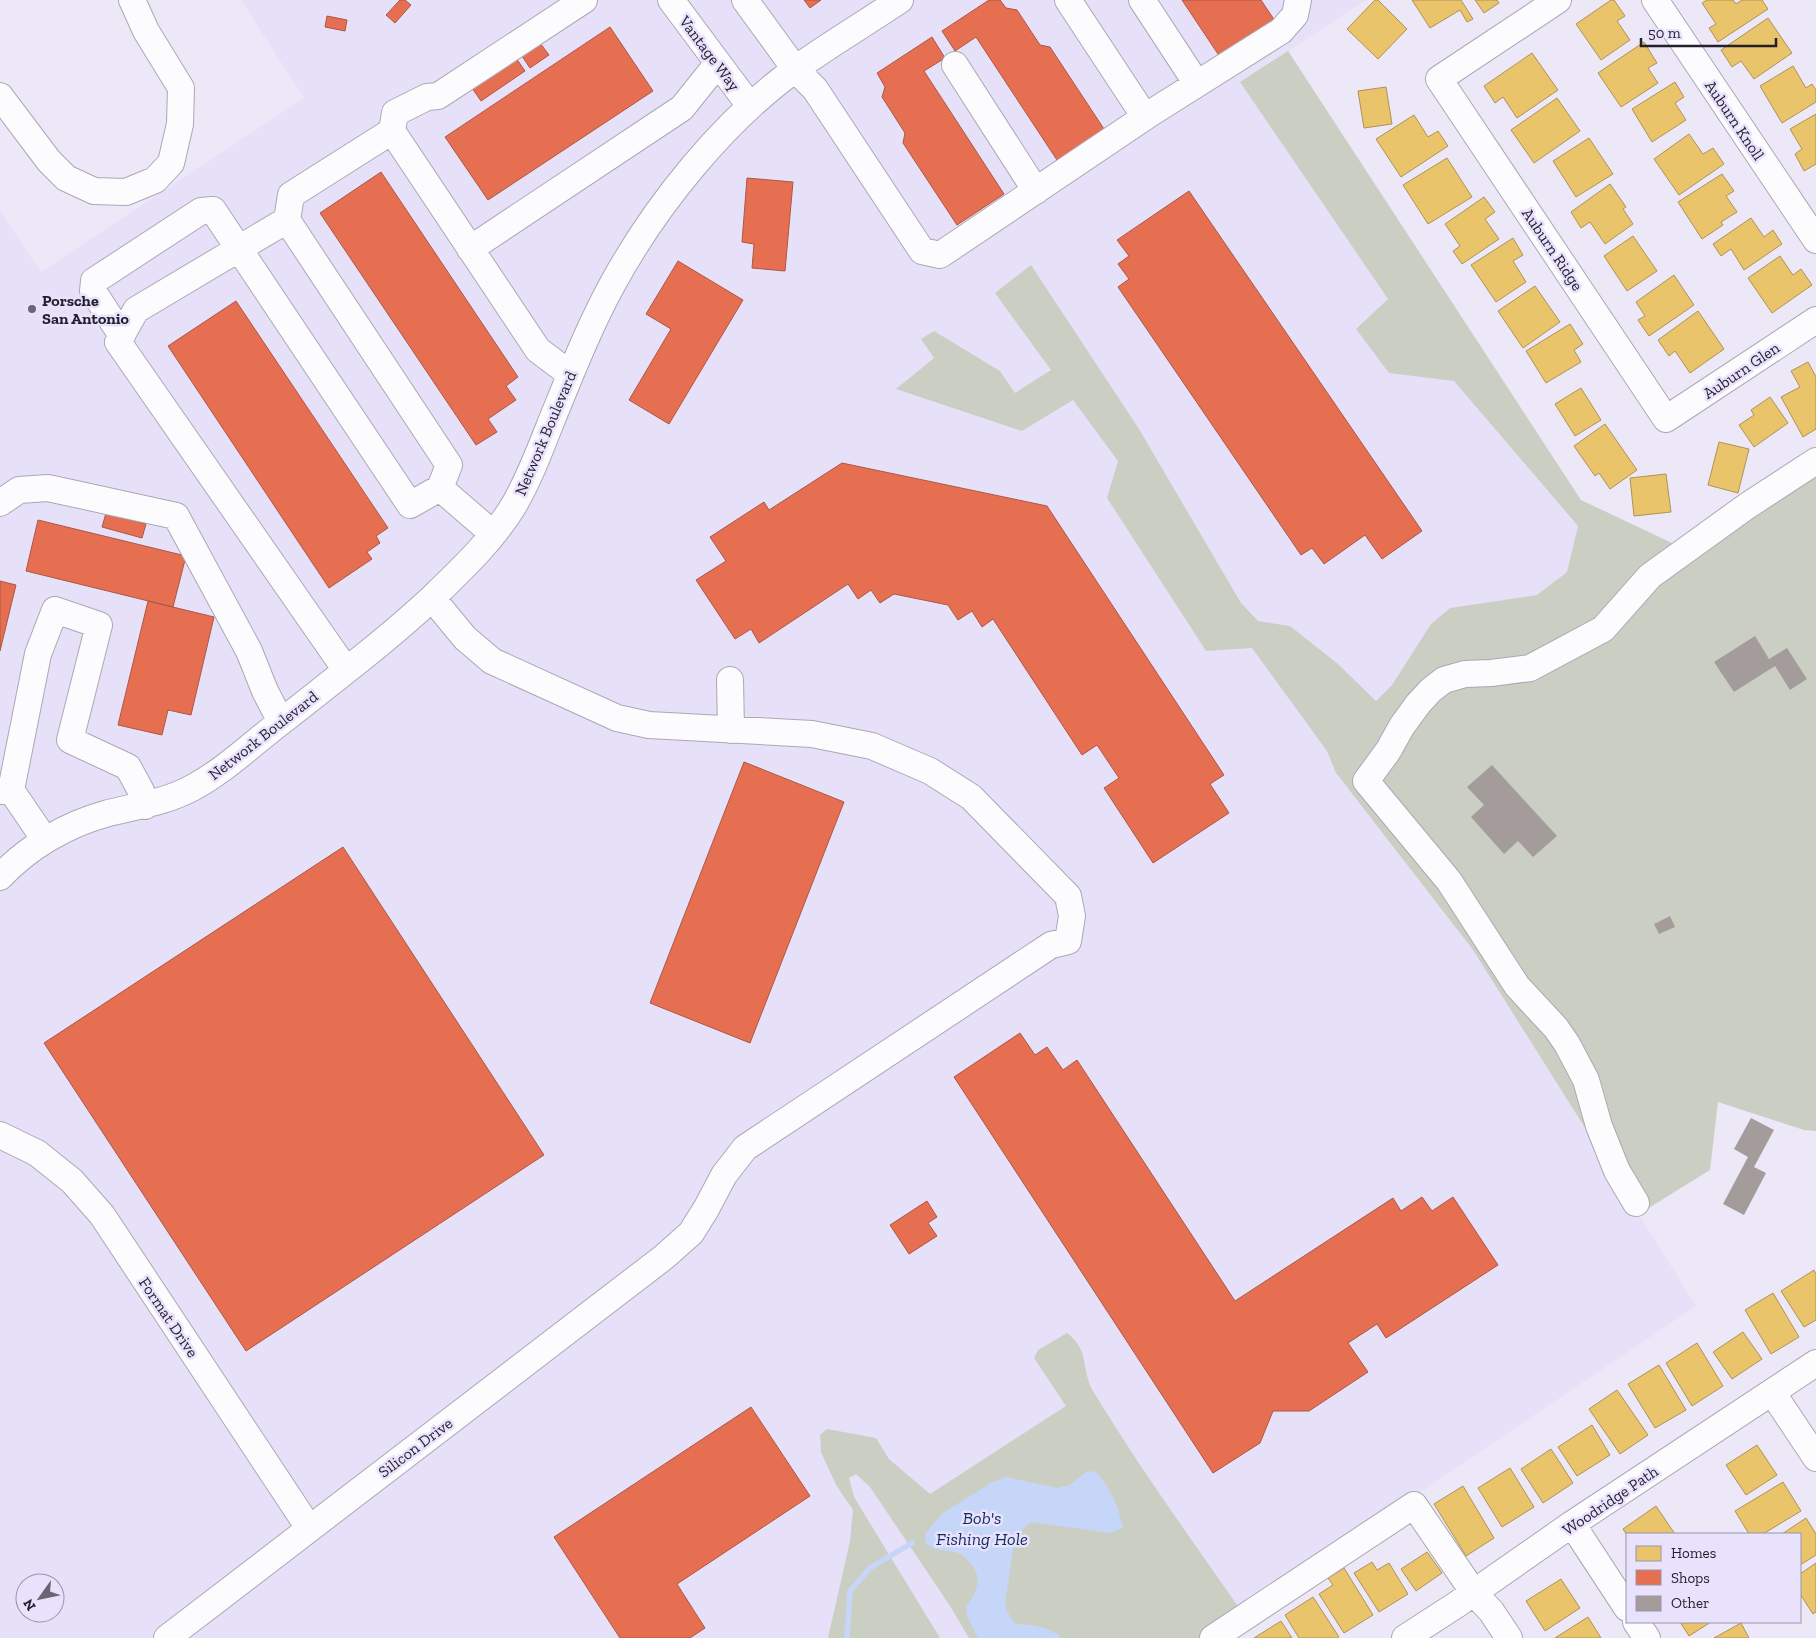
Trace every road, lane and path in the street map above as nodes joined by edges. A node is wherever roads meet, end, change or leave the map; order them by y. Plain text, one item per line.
1 (132, 0) edge
2 (584, 0) edge
3 (670, 0) edge
4 (745, 0) edge
5 (900, 0) edge
6 (1068, 0) edge
7 (1142, 0) edge
8 (1298, 0) edge
9 (1558, 0) edge
10 (1655, 0) edge
11 (718, 63) junction
12 (955, 65) dead end
13 (795, 69) junction
14 (1197, 84) junction
15 (0, 96) edge
16 (750, 106) junction
17 (1145, 117) junction
18 (392, 131) junction
19 (1036, 190) junction
20 (287, 220) junction
21 (1816, 240) edge
22 (239, 248) junction
23 (470, 249) junction
24 (1816, 320) edge
25 (122, 336) junction
26 (570, 374) junction
27 (1666, 420) joint
28 (1816, 461) edge
29 (440, 488) junction
30 (0, 502) edge
31 (492, 533) junction
32 (432, 598) junction
33 (346, 670) junction
34 (730, 680) dead end
35 (280, 722) junction
36 (731, 730) junction
37 (6, 791) edge
38 (145, 806) junction
39 (46, 840) junction
40 (0, 877) edge
41 (0, 1135) edge
42 (1636, 1203) dead end
43 (1816, 1363) edge
44 (1772, 1392) junction
45 (1816, 1458) edge
46 (1572, 1524) junction
47 (309, 1528) junction
48 (1474, 1592) junction
49 (1626, 1606) edge
50 (1637, 1623) edge
51 (167, 1638) edge
52 (1213, 1638) edge
53 (1405, 1638) edge
54 (1509, 1638) edge
55 (1647, 1638) edge

1 - 15 street
2 - 18 street
3 - 11 street, Vantage Way
4 - 13 street
5 - 13 street, Network Boulevard
6 - 17 street
7 - 14 street
8 - 14 street
9 - 27 street, Auburn Ridge
10 - 21 street, Auburn Knoll
11 - 16 street, Vantage Way
11 - 23 street
12 - 19 street
13 - 16 street, Network Boulevard
13 - 19 street
14 - 17 street
16 - 26 street, Network Boulevard
17 - 19 street
18 - 20 street
18 - 23 street
20 - 22 street
20 - 29 street
22 - 25 street
22 - 25 street
22 - 29 street
23 - 26 street
24 - 27 street, Auburn Glen
25 - 33 street
26 - 31 street, Network Boulevard
28 - 42 street
29 - 31 street
30 - 35 street
31 - 32 street, Network Boulevard
32 - 33 street, Network Boulevard
32 - 36 street
33 - 35 street, Network Boulevard
34 - 36 street
35 - 38 street, Network Boulevard
36 - 47 street, Silicon Drive
37 - 38 street
37 - 39 street
38 - 39 street, Network Boulevard
39 - 40 street, Network Boulevard
41 - 47 street, Format Drive
43 - 44 street, Woodridge Path
44 - 45 street
44 - 46 street, Woodridge Path
46 - 48 street, Woodridge Path
46 - 49 street
47 - 51 street, Silicon Drive
48 - 52 street
48 - 53 street, Woodridge Path
48 - 54 street
50 - 55 street

